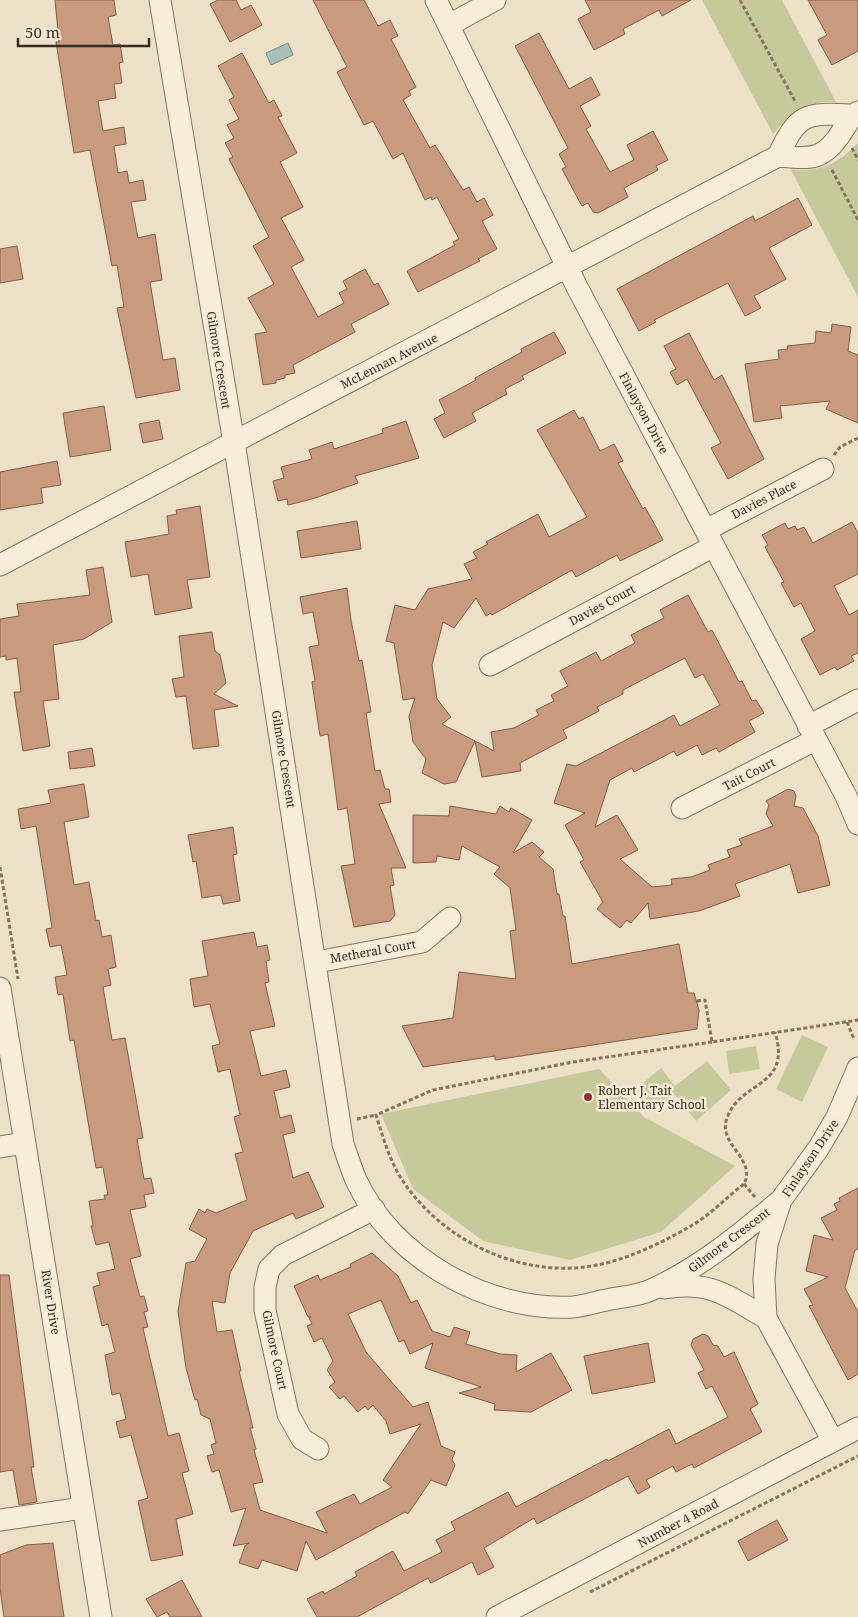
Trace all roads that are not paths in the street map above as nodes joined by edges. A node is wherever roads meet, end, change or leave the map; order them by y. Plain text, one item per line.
1 (160, 0) edge
2 (436, 0) edge
3 (495, 0) edge
4 (449, 25) junction
5 (855, 113) edge
6 (778, 156) junction
7 (568, 268) junction
8 (233, 443) junction
9 (823, 469) road end
10 (710, 538) junction
11 (0, 565) edge
12 (490, 665) dead end
13 (858, 700) edge
14 (812, 733) junction
15 (682, 808) dead end
16 (858, 824) edge
17 (450, 918) dead end
18 (317, 962) junction
19 (0, 988) edge
20 (858, 1068) edge
21 (25, 1143) junction
22 (0, 1147) edge
23 (781, 1200) junction
24 (374, 1209) junction
25 (648, 1291) junction
26 (766, 1318) junction
27 (858, 1428) edge
28 (834, 1441) junction
29 (318, 1449) dead end
30 (83, 1508) junction
31 (0, 1520) edge
32 (101, 1617) edge
33 (497, 1617) edge

1 - 8 street, Gilmore Crescent
2 - 4 street, Finlayson Drive
3 - 4 street
4 - 7 street, Finlayson Drive
5 - 6 street
5 - 6 street
6 - 7 street, McLennan Avenue
7 - 8 street, McLennan Avenue
7 - 10 street, Finlayson Drive
8 - 11 street, McLennan Avenue
8 - 18 street, Gilmore Crescent
9 - 10 street, Davies Place
10 - 12 street, Davies Court
10 - 14 street, Finlayson Drive
13 - 14 street, Tait Court
14 - 15 street, Tait Court
14 - 16 street, Finlayson Drive
17 - 18 street, Metheral Court
18 - 24 street, Gilmore Crescent
19 - 21 street, River Drive
20 - 23 street, Finlayson Drive
21 - 22 street
21 - 30 street, River Drive
23 - 25 street, Gilmore Crescent
23 - 26 street, Finlayson Drive
24 - 25 street, Gilmore Crescent
24 - 29 street, Gilmore Court
25 - 26 street, Gilmore Crescent
26 - 28 street, Finlayson Drive
27 - 28 street, Number 4 Road
28 - 33 street, Number 4 Road
30 - 31 street
30 - 32 street, River Drive

